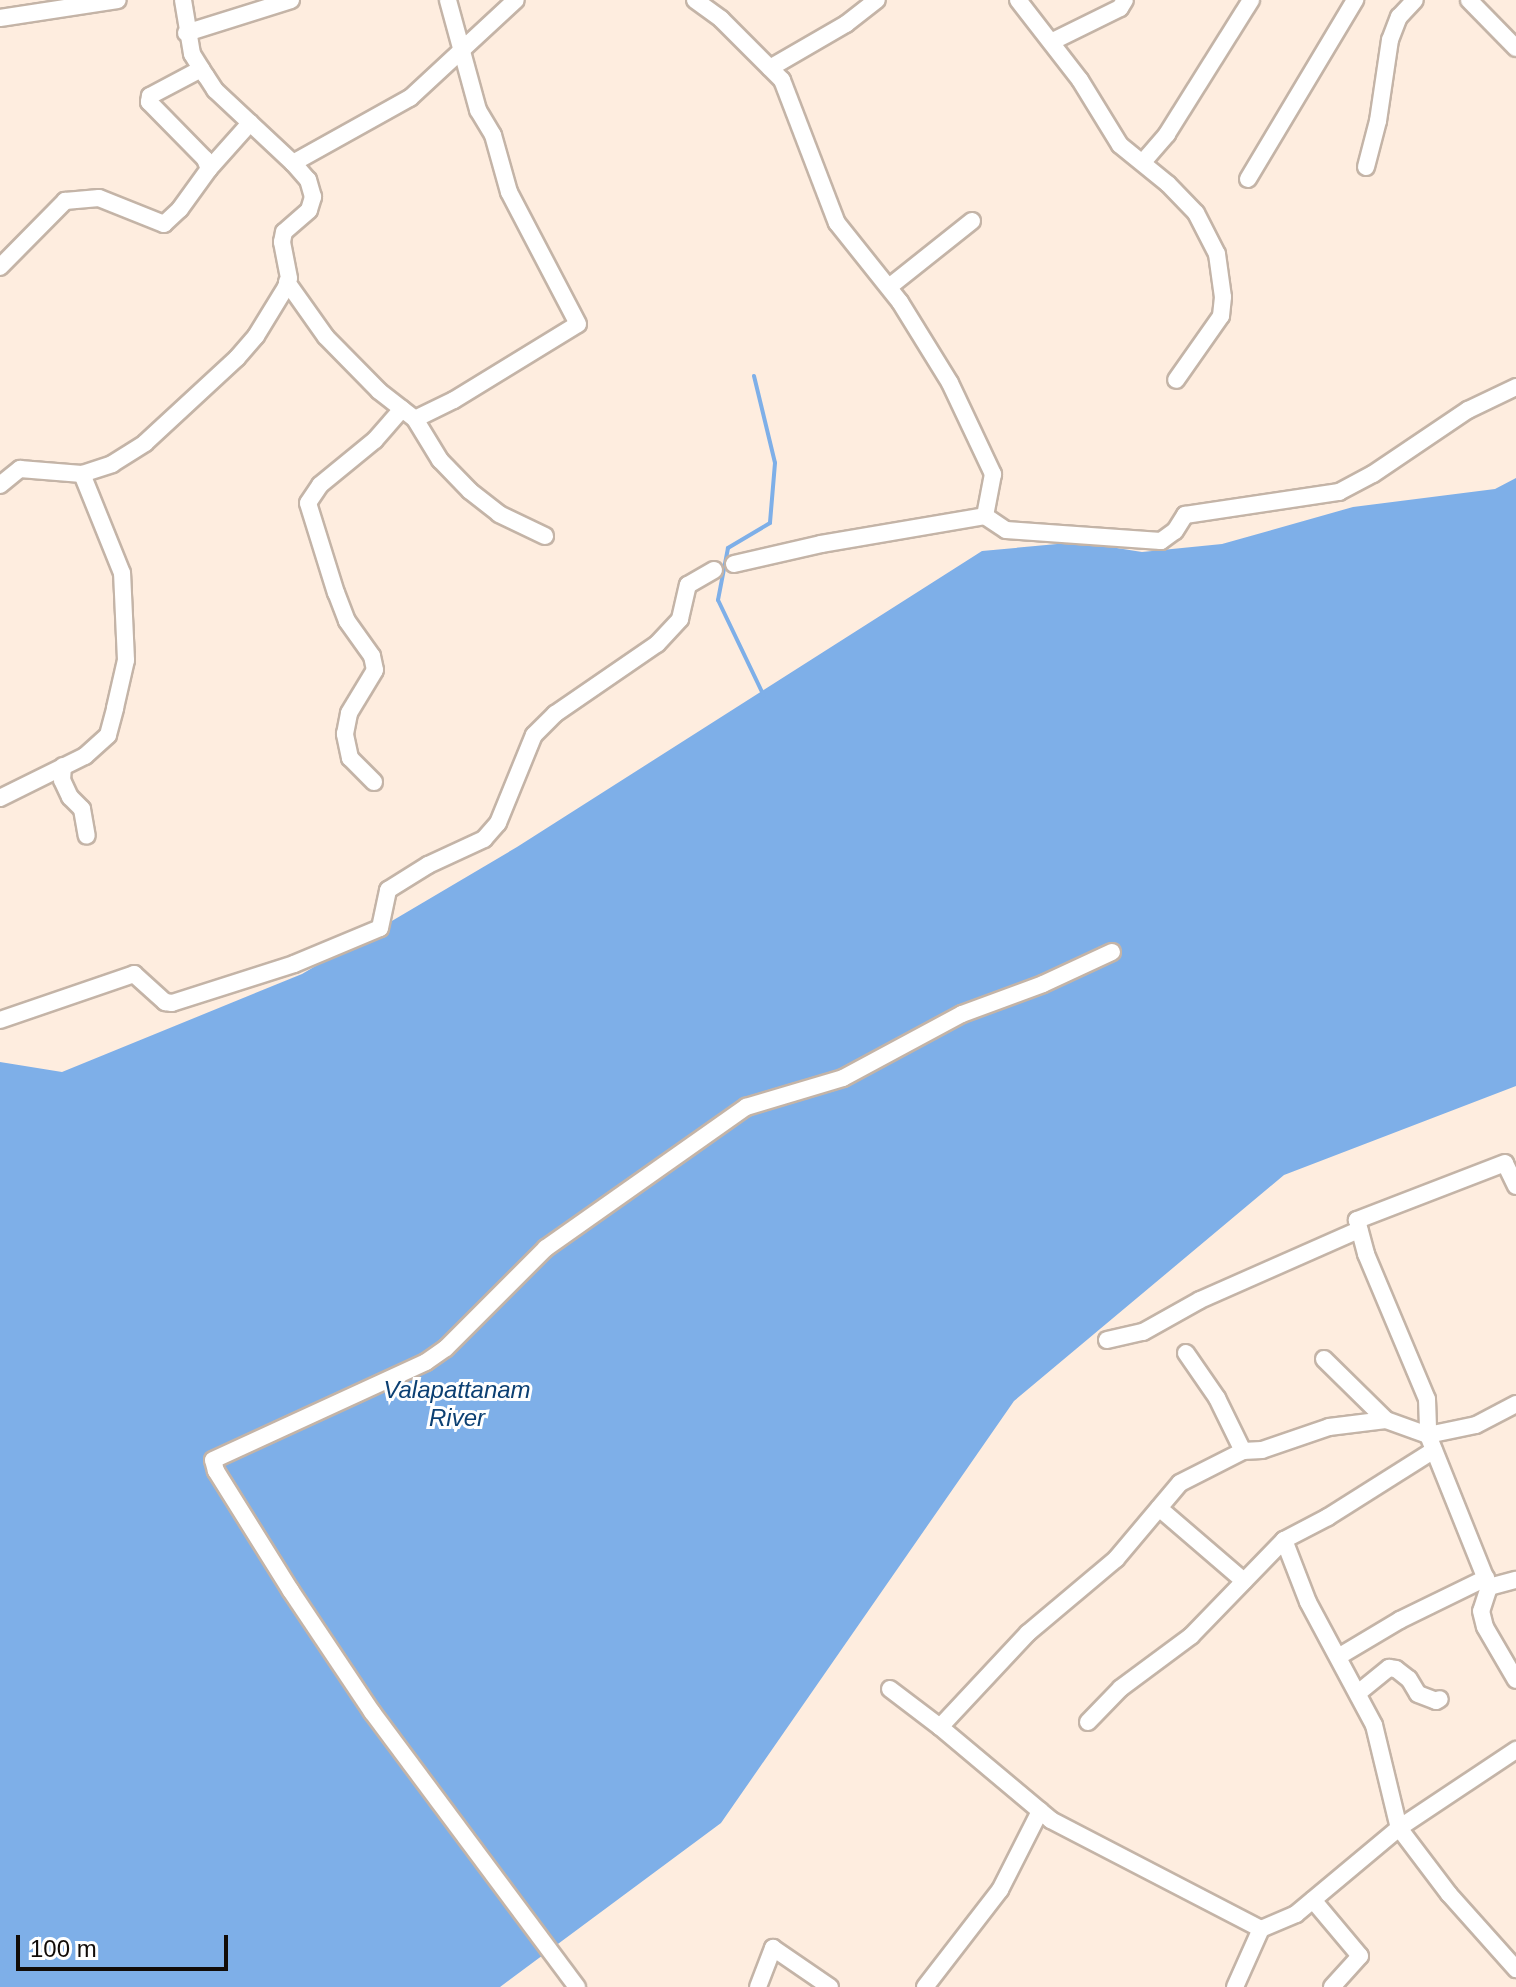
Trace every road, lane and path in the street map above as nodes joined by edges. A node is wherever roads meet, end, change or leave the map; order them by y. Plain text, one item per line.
1 (118, 0) edge
2 (183, 0) edge
3 (291, 0) edge
4 (448, 0) edge
5 (516, 0) edge
6 (695, 0) edge
7 (877, 0) edge
8 (1018, 0) edge
9 (1125, 0) edge
10 (1251, 0) edge
11 (1355, 0) edge
12 (1415, 0) edge
13 (1469, 0) edge
14 (29, 6) edge
15 (0, 18) edge
16 (186, 33) junction
17 (1051, 42) junction
18 (1516, 48) edge
19 (461, 51) junction
20 (770, 68) junction
21 (201, 69) junction
22 (250, 123) junction
23 (1143, 162) junction
24 (293, 163) junction
25 (1366, 167) dead end
26 (209, 169) junction
27 (1248, 179) dead end
28 (972, 221) dead end
29 (0, 267) edge
30 (287, 282) junction
31 (889, 287) junction
32 (1176, 380) dead end
33 (1516, 387) edge
34 (409, 414) junction
35 (82, 474) junction
36 (0, 485) edge
37 (985, 516) junction
38 (545, 536) dead end
39 (734, 564) dead end
40 (714, 570) dead end
41 (63, 766) junction
42 (374, 782) dead end
43 (0, 798) edge
44 (87, 836) dead end
45 (1112, 952) dead end
46 (0, 1020) edge
47 (1516, 1186) edge
48 (1359, 1230) junction
49 (1107, 1340) dead end
50 (1186, 1353) dead end
51 (1324, 1359) dead end
52 (1516, 1404) edge
53 (1386, 1420) junction
54 (1431, 1443) junction
55 (1243, 1451) junction
56 (1159, 1508) junction
57 (1284, 1540) junction
58 (1516, 1580) edge
59 (1244, 1581) junction
60 (1488, 1582) junction
61 (1338, 1657) junction
62 (1516, 1680) edge
63 (890, 1689) dead end
64 (1358, 1693) junction
65 (1440, 1699) dead end
66 (1088, 1722) dead end
67 (940, 1727) junction
68 (1516, 1750) edge
69 (1040, 1811) junction
70 (1399, 1828) junction
71 (1313, 1900) junction
72 (1261, 1929) junction
73 (1516, 1969) edge
74 (577, 1987) edge
75 (758, 1987) edge
76 (830, 1987) edge
77 (925, 1987) edge
78 (1235, 1987) edge
79 (1332, 1987) edge

1 - 14 street
2 - 16 street
3 - 16 street
4 - 19 street
5 - 19 street
6 - 20 street
7 - 20 street
8 - 17 street
9 - 17 street
10 - 23 street
11 - 27 street
12 - 25 street
13 - 18 street
14 - 15 street
16 - 21 street
17 - 23 street
19 - 24 street
19 - 34 street
20 - 31 street
21 - 22 street
21 - 26 street
22 - 24 street
22 - 26 street
23 - 32 street
24 - 30 street
26 - 29 street
28 - 31 street
30 - 34 street
30 - 35 street
31 - 37 street
33 - 37 street
34 - 38 street
34 - 42 street
35 - 36 street
35 - 41 street
37 - 39 street
40 - 46 street
41 - 43 street
41 - 44 street
45 - 74 street
47 - 48 street
48 - 49 street
48 - 54 street
50 - 55 street
51 - 53 street
52 - 54 street
53 - 54 street
53 - 55 street
54 - 57 street
54 - 60 street
55 - 56 street
56 - 59 street
56 - 67 street
57 - 59 street
57 - 61 street
58 - 60 street
59 - 66 street
60 - 61 street
60 - 62 street
61 - 64 street
63 - 67 street
64 - 65 street
64 - 70 street
67 - 69 street
68 - 70 street
69 - 72 street
69 - 77 street
70 - 71 street
70 - 73 street
71 - 72 street
71 - 79 street
72 - 78 street
75 - 76 street

